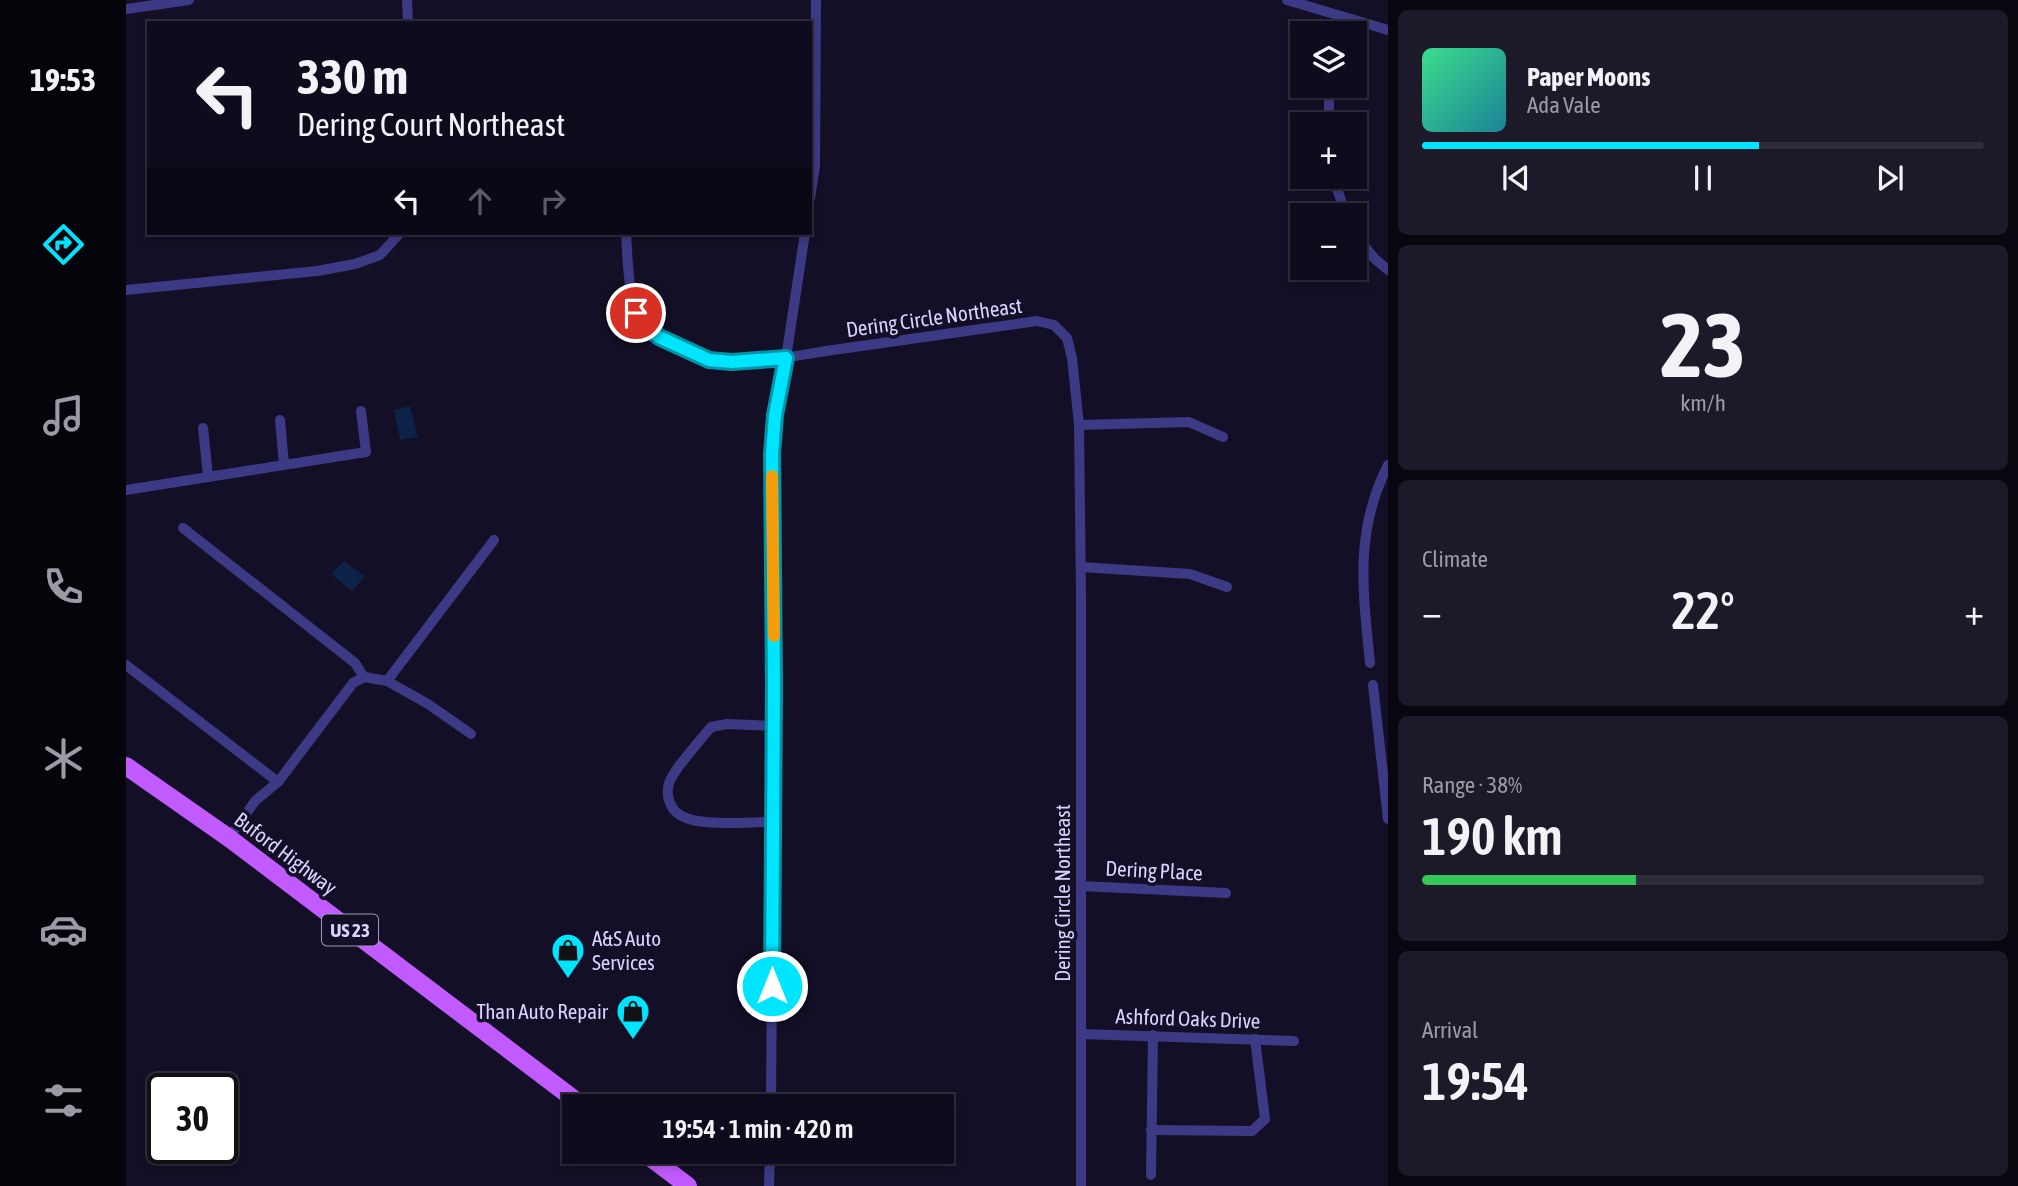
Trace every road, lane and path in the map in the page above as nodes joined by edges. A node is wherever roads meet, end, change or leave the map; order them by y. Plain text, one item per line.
1 (189, 0) edge
2 (407, 0) edge
3 (816, 0) edge
4 (1287, 0) edge
5 (126, 9) edge
6 (1345, 17) junction
7 (408, 21) edge
8 (1344, 21) edge
9 (1388, 30) edge
10 (812, 185) edge
11 (398, 235) edge
12 (626, 235) edge
13 (805, 235) edge
14 (1367, 249) edge
15 (1388, 270) edge
16 (126, 290) edge
17 (786, 358) junction
18 (360, 411) dead end
19 (279, 420) dead end
20 (1079, 425) junction
21 (202, 428) dead end
22 (1223, 437) dead end
23 (284, 464) junction
24 (1388, 465) edge
25 (208, 477) junction
26 (126, 490) edge
27 (183, 528) dead end
28 (494, 540) dead end
29 (1081, 567) junction
30 (1227, 587) dead end
31 (1370, 663) dead end
32 (126, 665) edge
33 (364, 677) junction
34 (387, 681) junction
35 (1373, 685) dead end
36 (773, 726) junction
37 (471, 734) dead end
38 (126, 766) edge
39 (278, 782) junction
40 (1388, 819) edge
41 (772, 822) junction
42 (229, 838) junction
43 (1081, 886) junction
44 (1226, 893) dead end
45 (1081, 1034) junction
46 (1153, 1035) junction
47 (1255, 1039) junction
48 (1294, 1041) dead end
49 (567, 1094) edge
50 (771, 1094) edge
51 (1151, 1130) junction
52 (659, 1164) edge
53 (769, 1164) edge
54 (1151, 1175) dead end
55 (688, 1186) edge
56 (769, 1186) edge
57 (1081, 1186) edge

1 - 5 street
2 - 7 street
3 - 10 street
4 - 6 street
6 - 8 street
6 - 9 street
11 - 16 street
12 - 17 street, Dering Circle Northeast
13 - 17 street
14 - 15 street
17 - 20 street, Dering Circle Northeast
17 - 36 street
18 - 23 street
19 - 23 street
20 - 22 street
20 - 29 street, Dering Circle Northeast
21 - 25 street
23 - 25 street
24 - 31 street
25 - 26 street
27 - 33 street
28 - 34 street
29 - 30 street
29 - 43 street, Dering Circle Northeast
32 - 39 street
33 - 34 street
33 - 39 street
34 - 37 street
35 - 40 street
36 - 41 street
36 - 41 street
38 - 42 main road, Buford Highway / US 23
39 - 42 street
41 - 50 street
42 - 49 main road, Buford Highway / US 23
43 - 44 street, Dering Place
43 - 45 street, Dering Circle Northeast
45 - 46 street, Ashford Oaks Drive
45 - 57 street, Dering Circle Northeast
46 - 47 street, Ashford Oaks Drive
46 - 51 street
47 - 48 street, Ashford Oaks Drive
47 - 51 street
51 - 54 street
52 - 55 main road
53 - 56 street

